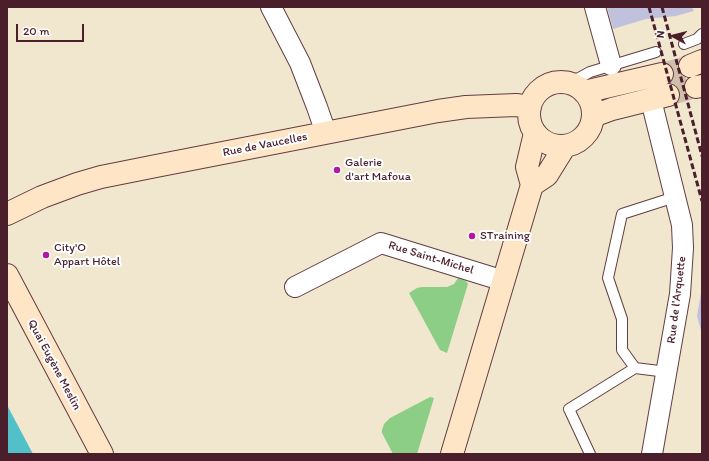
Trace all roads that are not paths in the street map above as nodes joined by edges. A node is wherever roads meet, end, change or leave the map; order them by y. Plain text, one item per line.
1 (271, 7) edge
2 (595, 7) edge
3 (702, 34) edge
4 (684, 44) dead end
5 (656, 52) dead end
6 (612, 65) junction
7 (662, 74) tunnel mouth
8 (577, 88) junction
9 (659, 98) joint
10 (530, 106) junction
11 (593, 116) junction
12 (326, 133) junction
13 (535, 133) junction
14 (565, 146) junction
15 (532, 185) junction
16 (675, 197) junction
17 (7, 214) edge
18 (7, 276) edge
19 (504, 281) junction
20 (294, 287) dead end
21 (635, 368) junction
22 (667, 372) junction
23 (102, 454) edge
24 (452, 454) edge
25 (590, 454) edge
26 (652, 454) edge

1 - 12 street
2 - 6 street
3 - 4 lane
5 - 6 lane
6 - 8 lane
7 - 8 main road
8 - 10 main road
8 - 11 main road
9 - 11 main road
9 - 16 street, Rue de l'Arquette
10 - 12 main road, Rue de Vaucelles
10 - 13 main road
11 - 14 main road
12 - 17 main road, Rue de Vaucelles
13 - 14 main road
13 - 15 main road
14 - 15 main road
15 - 19 main road
16 - 21 lane
16 - 22 street, Rue de l'Arquette
18 - 23 main road, Quai Eugène Meslin
19 - 20 street, Rue Saint-Michel
19 - 24 main road
21 - 22 lane
21 - 25 lane
22 - 26 street, Rue de l'Arquette

